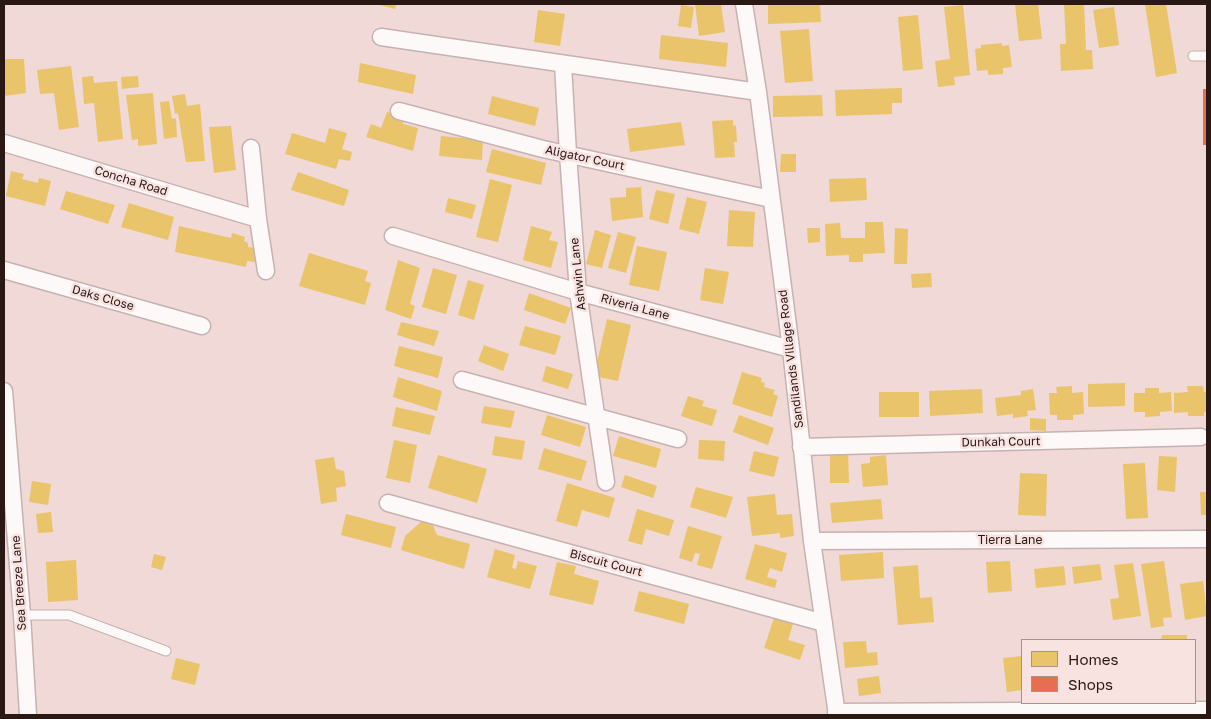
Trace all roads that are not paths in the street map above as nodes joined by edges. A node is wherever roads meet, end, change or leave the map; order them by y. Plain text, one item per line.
1 (744, 4) edge
2 (381, 38) dead end
3 (1193, 56) dead end
4 (1207, 56) edge
5 (563, 64) junction
6 (758, 92) junction
7 (399, 111) dead end
8 (4, 143) edge
9 (251, 148) dead end
10 (568, 154) junction
11 (771, 199) junction
12 (258, 219) junction
13 (393, 236) dead end
14 (4, 270) edge
15 (266, 271) dead end
16 (578, 292) junction
17 (202, 326) dead end
18 (791, 350) junction
19 (462, 380) dead end
20 (4, 391) edge
21 (597, 417) junction
22 (1201, 437) dead end
23 (678, 439) dead end
24 (801, 447) junction
25 (606, 482) dead end
26 (388, 503) dead end
27 (1207, 539) edge
28 (812, 541) junction
29 (22, 615) junction
30 (824, 623) junction
31 (166, 651) dead end
32 (1207, 710) edge
33 (837, 714) edge
34 (28, 715) edge

1 - 6 street, Sandilands Village Road
2 - 5 street
3 - 4 lane
5 - 6 street
5 - 10 street, Ashwin Lane
6 - 11 street, Sandilands Village Road
7 - 10 street, Aligator Court
8 - 12 street, Concha Road
9 - 12 street
10 - 11 street, Aligator Court
10 - 16 street, Ashwin Lane
11 - 18 street, Sandilands Village Road
12 - 15 street
13 - 16 street, Riveria Lane
14 - 17 street, Daks Close
16 - 18 street, Riveria Lane
16 - 21 street, Ashwin Lane
18 - 24 street, Sandilands Village Road
19 - 21 street
20 - 29 street, Sea Breeze Lane
21 - 23 street
21 - 25 street, Ashwin Lane
22 - 24 street, Dunkah Court
24 - 28 street, Sandilands Village Road
26 - 30 street, Biscuit Court
27 - 28 street, Tierra Lane
28 - 30 street, Sandilands Village Road
29 - 31 lane
29 - 34 street, Sea Breeze Lane
30 - 33 street, Sandilands Village Road
32 - 33 street

